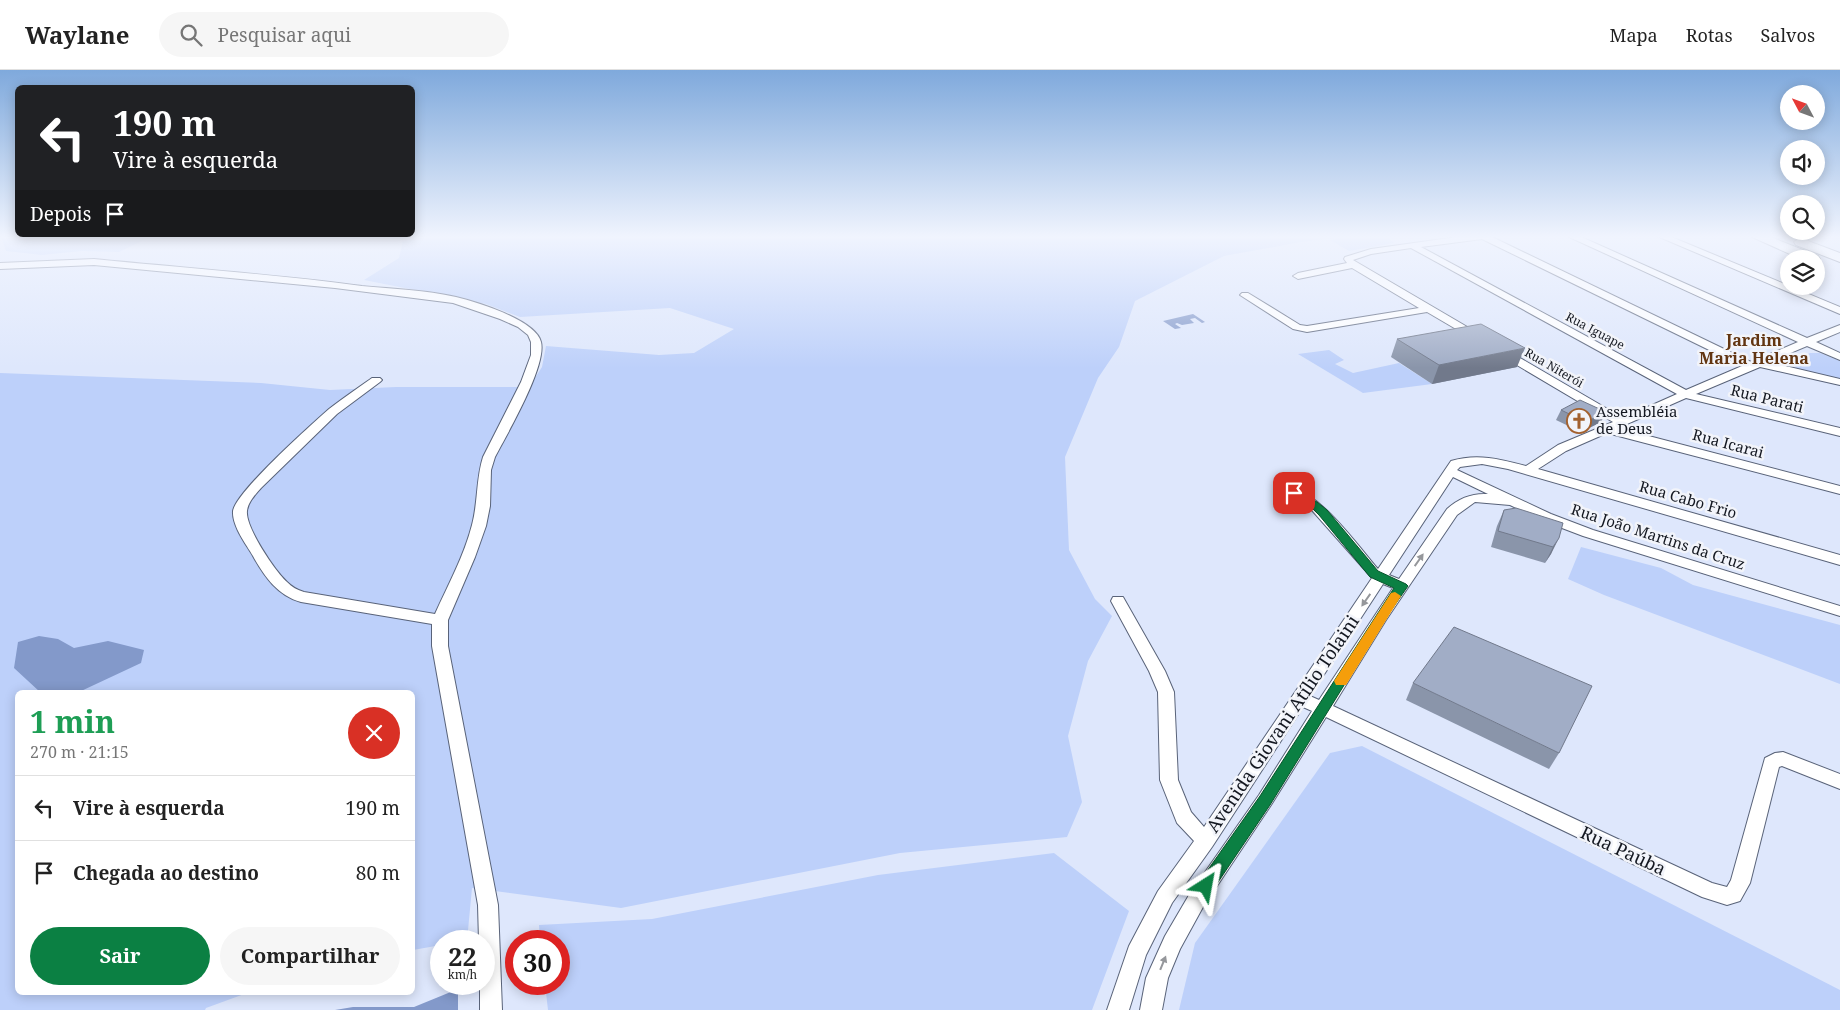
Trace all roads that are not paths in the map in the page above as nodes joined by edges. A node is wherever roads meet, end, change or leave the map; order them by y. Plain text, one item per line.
1 (280, 280) edge
2 (1382, 280) edge
3 (1475, 280) edge
4 (1577, 280) edge
5 (1669, 280) edge
6 (1766, 280) edge
7 (1245, 295) dead end
8 (1429, 309) junction
9 (1840, 311) edge
10 (1840, 328) edge
11 (1809, 343) junction
12 (1840, 357) edge
13 (1757, 365) junction
14 (376, 380) dead end
15 (1840, 382) edge
16 (1686, 394) junction
17 (1622, 422) junction
18 (1607, 429) junction
19 (1840, 432) edge
20 (1453, 468) junction
21 (1528, 470) junction
22 (1840, 490) edge
23 (1294, 493) dead end
24 (1510, 501) junction
25 (1840, 560) edge
26 (1381, 578) junction
27 (1402, 586) junction
28 (1118, 601) dead end
29 (1840, 611) edge
30 (440, 620) junction
31 (1300, 698) junction
32 (1323, 709) junction
33 (1840, 782) edge
34 (1205, 841) junction
35 (491, 1010) edge
36 (1118, 1010) edge
37 (1151, 1010) edge

1 - 30 street
2 - 8 street, Rua Niterói
3 - 16 street, Rua Iguape
4 - 13 street
5 - 11 street
6 - 9 street
7 - 8 street
8 - 17 street, Rua Niterói
10 - 11 street
11 - 12 street
11 - 13 street
13 - 15 street
13 - 16 street
14 - 30 street
16 - 17 street
16 - 19 street, Rua Parati
17 - 18 street
18 - 21 street
18 - 22 street, Rua Icarai
20 - 21 street, Rua Cabo Frio
20 - 24 street, Rua João Martins da Cruz
20 - 26 street, Avenida Giovani Atílio Tolaini
21 - 25 street, Rua Cabo Frio
23 - 26 street
27 -> 24 street, Avenida Giovani Atílio Tolaini
24 - 29 street, Rua João Martins da Cruz
26 - 27 street
26 -> 31 street, Avenida Giovani Atílio Tolaini
27 - 32 street, Avenida Giovani Atílio Tolaini
28 - 34 street
30 - 35 street
31 - 32 street
31 - 34 street, Avenida Giovani Atílio Tolaini
32 - 33 street, Rua Paúba
37 -> 32 street, Avenida Giovani Atílio Tolaini
34 - 36 street, Avenida Giovani Atílio Tolaini

